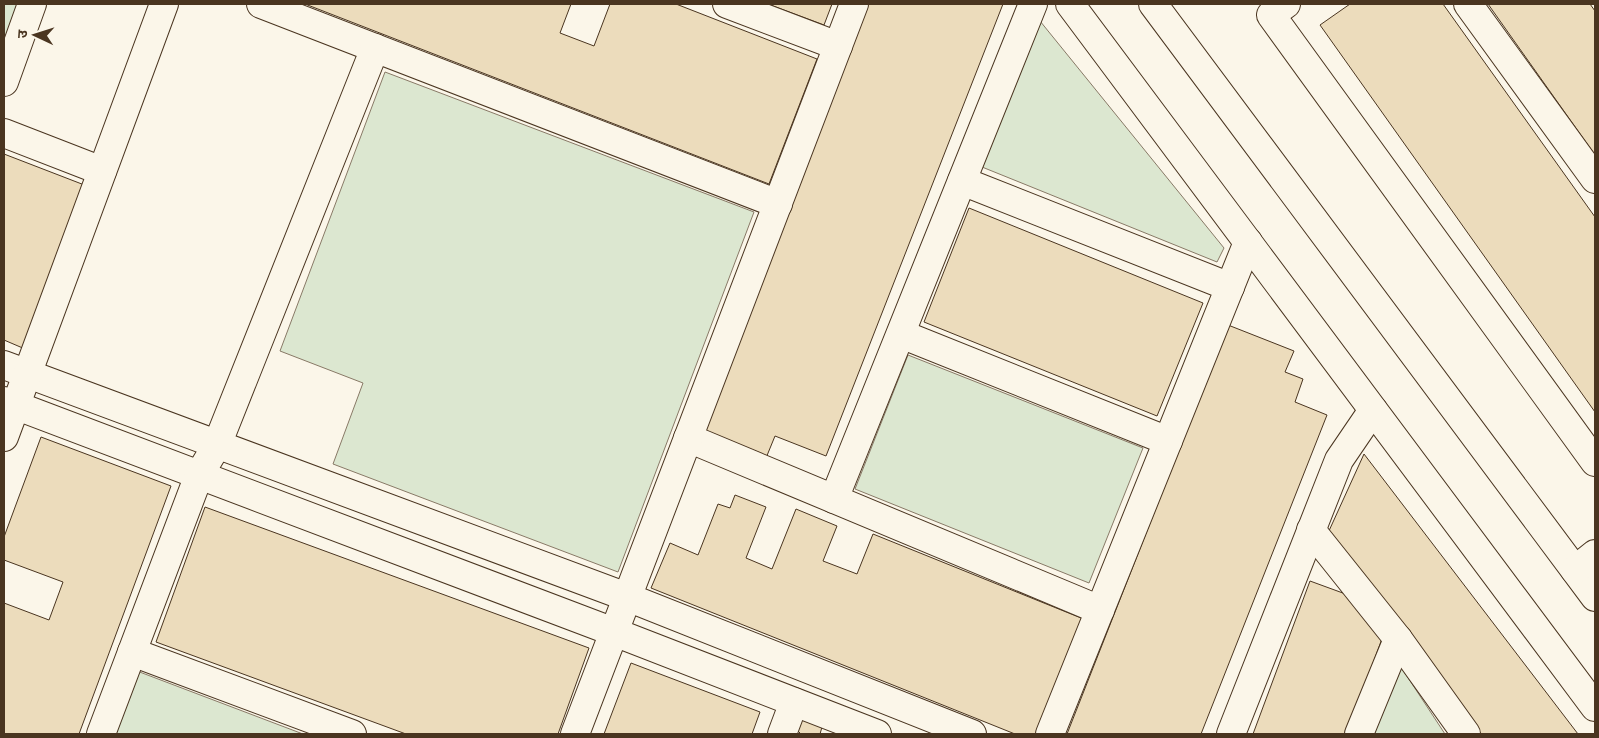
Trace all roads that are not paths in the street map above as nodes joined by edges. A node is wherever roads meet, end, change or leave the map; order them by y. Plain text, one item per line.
1 (32, 4) edge
2 (164, 4) edge
3 (261, 4) edge
4 (727, 4) edge
5 (854, 4) edge
6 (1033, 4) edge
7 (1070, 4) edge
8 (1153, 4) edge
9 (1286, 4) edge
10 (1468, 4) edge
11 (838, 46) junction
12 (375, 48) junction
13 (4, 82) edge
14 (4, 132) edge
15 (102, 171) junction
16 (1595, 179) edge
17 (962, 181) junction
18 (778, 204) junction
19 (1248, 242) junction
20 (1230, 287) junction
21 (901, 334) junction
22 (15, 370) edge
23 (10, 404) edge
24 (1373, 410) junction
25 (4, 437) edge
26 (688, 438) junction
27 (1168, 441) junction
28 (217, 445) junction
29 (1595, 462) edge
30 (199, 475) junction
31 (834, 499) junction
32 (1311, 530) junction
33 (1585, 562) edge
34 (1595, 597) edge
35 (628, 598) junction
36 (1100, 610) junction
37 (614, 632) junction
38 (1398, 639) junction
39 (132, 652) junction
40 (794, 702) junction
41 (1595, 708) edge
42 (101, 734) edge
43 (352, 734) edge
44 (575, 734) edge
45 (782, 734) edge
46 (877, 734) edge
47 (972, 734) edge
48 (1050, 734) edge
49 (1231, 734) edge
50 (1359, 734) edge
51 (1466, 734) edge

1 - 13 street
2 - 15 street
3 - 12 street
4 - 11 street
5 - 11 street
6 - 17 street
7 - 19 street
8 - 33 street
9 - 29 street
10 - 16 street
11 - 18 street
12 - 18 street
12 - 28 street
14 - 15 street
15 - 22 street
17 - 20 street
17 - 21 street
18 - 26 street
19 - 20 street
19 - 24 street
20 - 27 street
21 - 27 street
21 - 31 street
22 - 23 street
22 - 28 street
23 - 25 street
23 - 30 street
24 - 32 street
24 - 41 street
26 - 31 street
26 - 35 street
27 - 36 street
28 - 30 street
28 - 35 street
30 - 37 street
30 - 39 street
31 - 36 street
32 - 38 street
32 - 49 street
33 - 34 street
35 - 37 street
35 - 47 street
36 - 48 street
37 - 40 street
37 - 44 street
38 - 50 street
38 - 51 street
39 - 42 street
39 - 43 street
40 - 45 street
40 - 46 street

